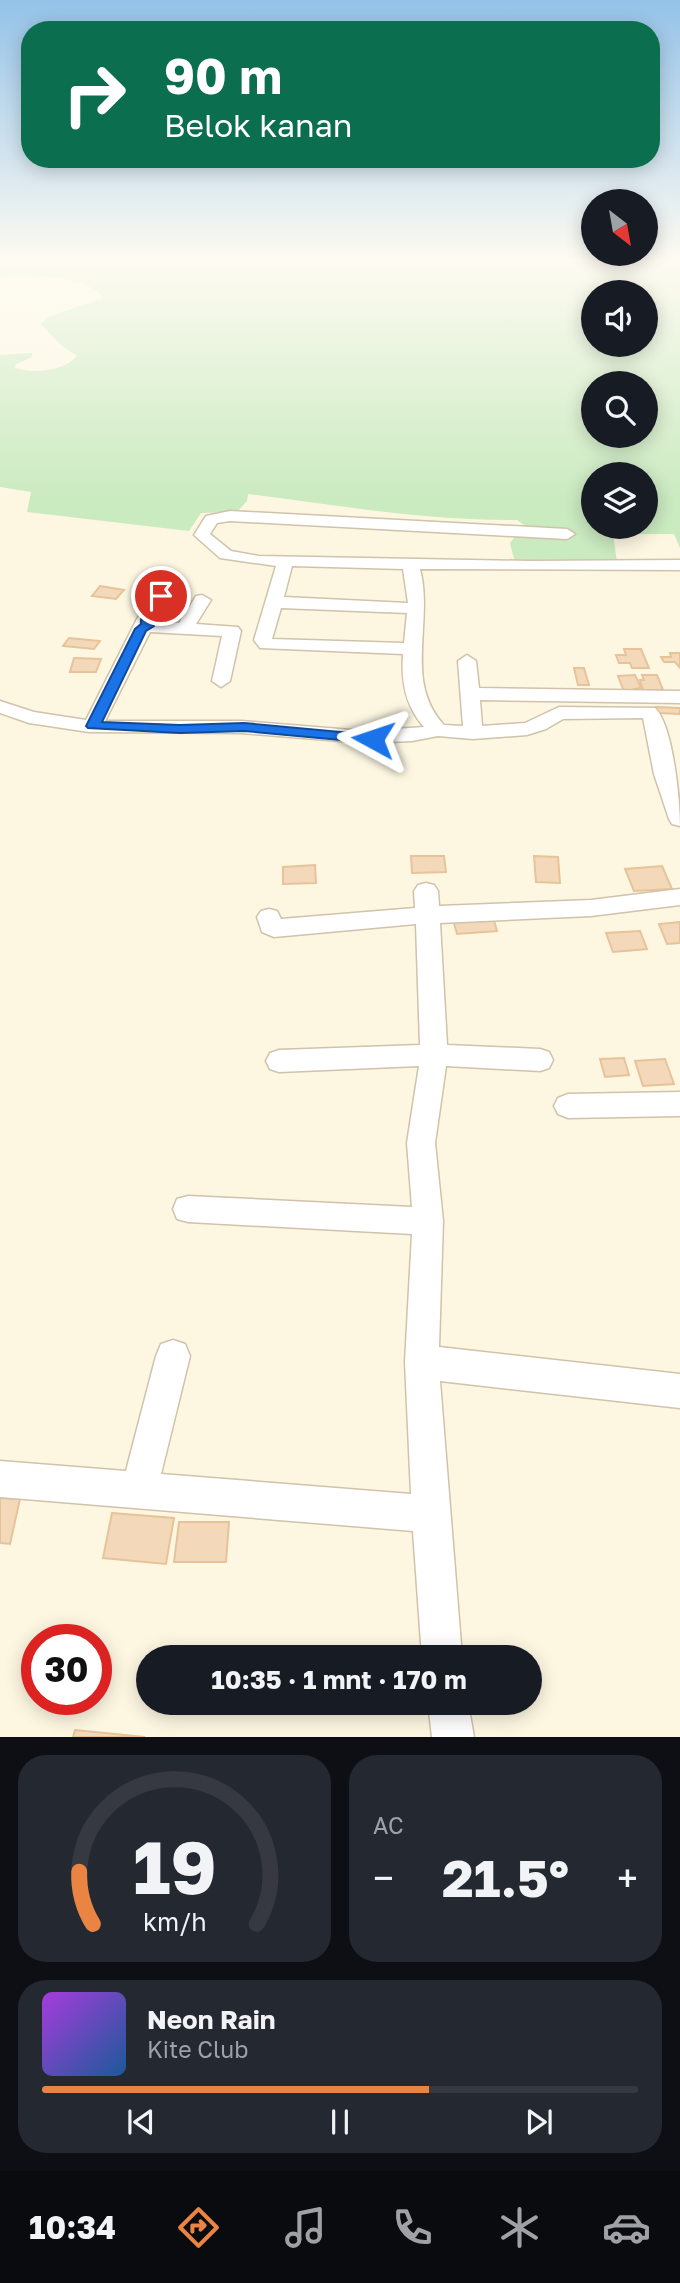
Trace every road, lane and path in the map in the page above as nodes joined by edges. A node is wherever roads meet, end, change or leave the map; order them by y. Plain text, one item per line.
1 (567, 534) dead end
2 (285, 562) junction
3 (410, 563) junction
4 (680, 565) edge
5 (161, 596) dead end
6 (202, 600) dead end
7 (272, 603) junction
8 (415, 608) junction
9 (147, 626) junction
10 (185, 627) junction
11 (413, 649) junction
12 (467, 661) dead end
13 (221, 681) dead end
14 (471, 694) junction
15 (680, 697) edge
16 (0, 707) edge
17 (93, 726) junction
18 (438, 730) junction
19 (473, 733) junction
20 (680, 819) edge
21 (680, 897) edge
22 (427, 903) junction
23 (269, 917) dead end
24 (434, 1055) junction
25 (540, 1060) dead end
26 (279, 1061) dead end
27 (680, 1104) edge
28 (568, 1106) dead end
29 (188, 1209) dead end
30 (429, 1221) junction
31 (173, 1356) dead end
32 (422, 1362) junction
33 (680, 1391) edge
34 (0, 1479) edge
35 (139, 1491) junction
36 (430, 1514) junction
37 (441, 1645) edge
38 (450, 1715) edge
39 (453, 1737) edge

1 - 2 street
2 - 3 street
2 - 7 street
3 - 4 street
3 - 8 street
5 - 9 street
6 - 10 street
7 - 8 street
7 - 11 street
8 - 11 street
9 - 10 street
9 - 17 street
10 - 13 street
11 - 18 street
12 - 14 street
14 - 15 street
14 - 19 street
16 - 17 street
17 - 18 street
18 - 19 street
19 - 20 street
21 - 22 street
22 - 23 street
22 - 24 street
24 - 25 street
24 - 26 street
24 - 30 street
27 - 28 street
29 - 30 street
30 - 32 street
31 - 35 street
32 - 33 street
32 - 36 street
34 - 35 street
35 - 36 street
36 - 37 street
38 - 39 street

